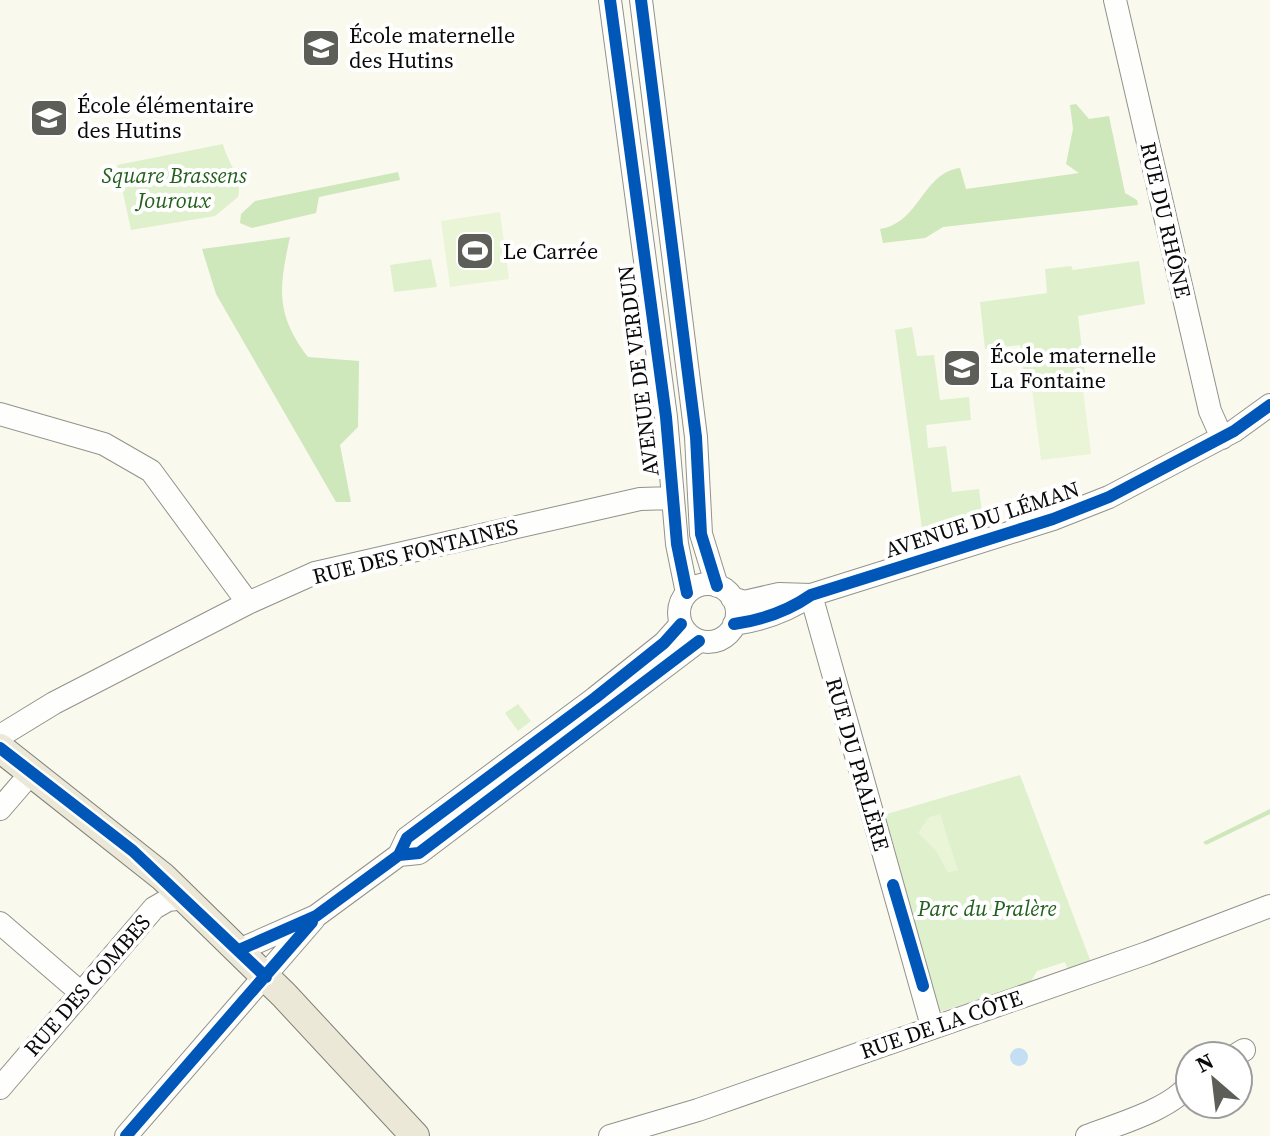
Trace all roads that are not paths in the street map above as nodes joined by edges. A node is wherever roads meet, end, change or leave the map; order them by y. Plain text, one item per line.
1 (610, 0) edge
2 (641, 0) edge
3 (1115, 0) edge
4 (1270, 405) edge
5 (0, 414) edge
6 (1270, 416) edge
7 (1228, 434) junction
8 (673, 498) junction
9 (724, 592) junction
10 (687, 593) junction
11 (811, 595) junction
12 (248, 603) junction
13 (681, 624) junction
14 (734, 624) junction
15 (699, 641) junction
16 (0, 736) edge
17 (0, 748) edge
18 (31, 773) junction
19 (0, 809) edge
20 (399, 855) junction
21 (185, 898) junction
22 (1270, 906) edge
23 (316, 916) junction
24 (0, 923) edge
25 (239, 950) junction
26 (266, 977) junction
27 (80, 992) junction
28 (932, 1026) junction
29 (0, 1088) edge
30 (1174, 1097) edge
31 (624, 1135) edge
32 (126, 1136) edge
33 (415, 1136) edge
34 (1087, 1136) edge

1 - 8 street, AVENUE DE VERDUN
2 - 9 street
3 - 7 street, RUE DU RHÔNE
4 - 7 street, AVENUE DU LÉMAN
5 - 12 street
6 - 7 street, AVENUE DU LÉMAN
7 - 11 street, AVENUE DU LÉMAN
8 - 10 street, AVENUE DE VERDUN
8 - 12 street, RUE DES FONTAINES
9 - 10 street
9 - 11 street, AVENUE DU LÉMAN
9 - 14 street
10 - 13 street
11 - 14 street, AVENUE DU LÉMAN
11 - 28 street, RUE DU PRALÈRE
12 - 16 street, RUE DES FONTAINES
13 - 15 street
13 - 20 street
14 - 15 street
15 - 20 street
17 - 18 main road
18 - 19 street
18 - 21 main road
20 - 23 street
21 - 25 main road
21 - 27 street, RUE DES COMBES
22 - 28 street, RUE DE LA CÔTE
23 - 25 street
23 - 26 street
24 - 27 street
25 - 26 main road
26 - 32 street
26 - 33 main road
27 - 29 street, RUE DES COMBES
28 - 31 street, RUE DE LA CÔTE
30 - 34 street

